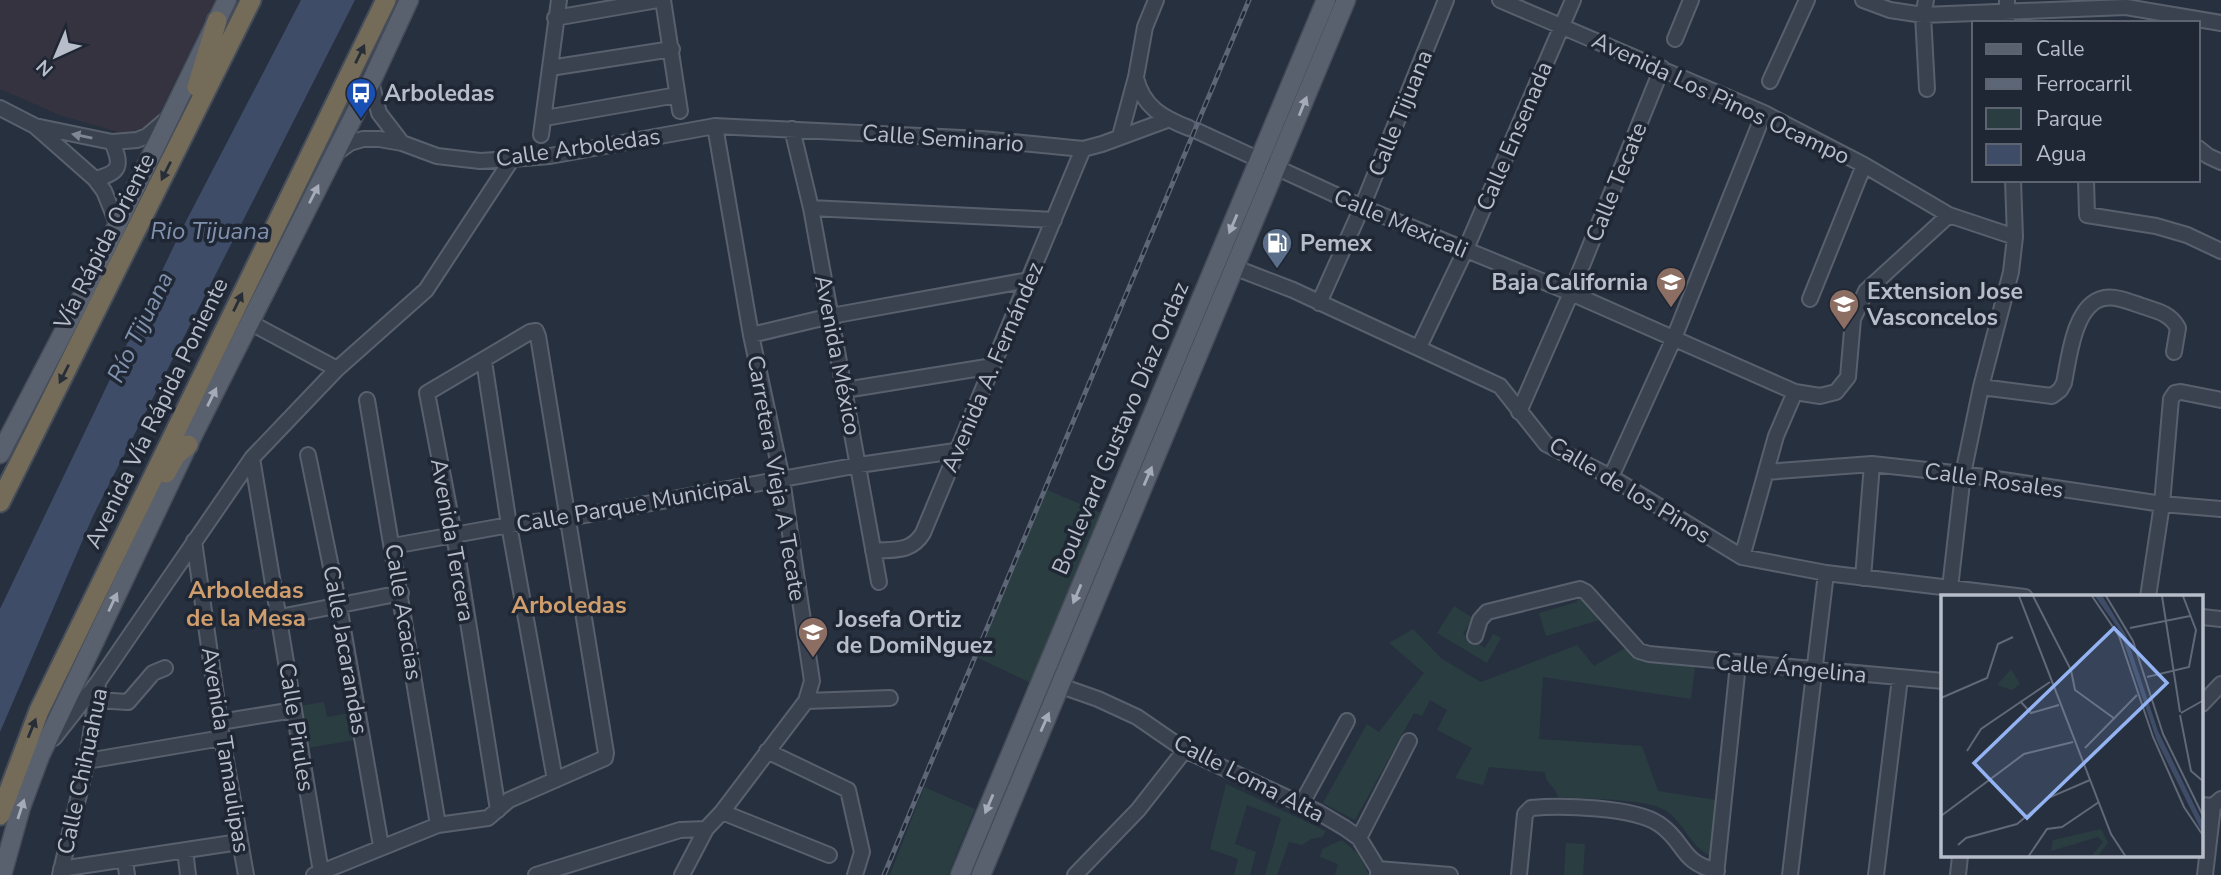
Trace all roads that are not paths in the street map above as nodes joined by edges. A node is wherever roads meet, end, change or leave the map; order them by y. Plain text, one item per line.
1 (227, 0) edge
2 (251, 0) edge
3 (386, 0) edge
4 (409, 0) edge
5 (559, 0) edge
6 (660, 0) edge
7 (1156, 0) edge
8 (1326, 0) edge
9 (1346, 0) edge
10 (1446, 0) edge
11 (1500, 0) edge
12 (1573, 0) edge
13 (1691, 0) edge
14 (1807, 0) edge
15 (1863, 0) edge
16 (1926, 0) edge
17 (2007, 11) edge
18 (1923, 15) junction
19 (2079, 15) edge
20 (555, 18) junction
21 (217, 21) junction
22 (2221, 23) edge
23 (1562, 25) junction
24 (1675, 39) dead end
25 (672, 49) junction
26 (550, 68) junction
27 (1662, 68) junction
28 (1136, 77) junction
29 (1770, 81) dead end
30 (371, 82) junction
31 (1927, 89) dead end
32 (677, 95) junction
33 (0, 108) edge
34 (680, 111) dead end
35 (1764, 113) junction
36 (545, 118) junction
37 (167, 119) junction
38 (1167, 120) junction
39 (34, 126) junction
40 (715, 126) junction
41 (792, 129) junction
42 (541, 135) dead end
43 (1119, 136) junction
44 (183, 139) junction
45 (112, 142) junction
46 (401, 143) junction
47 (1083, 149) junction
48 (2200, 150) edge
49 (335, 154) junction
50 (513, 159) junction
51 (1259, 161) junction
52 (2221, 162) edge
53 (1864, 165) junction
54 (1277, 169) junction
55 (95, 178) junction
56 (2013, 182) edge
57 (2086, 182) edge
58 (1362, 207) junction
59 (811, 208) junction
60 (1949, 215) junction
61 (1054, 220) junction
62 (117, 223) junction
63 (2015, 237) junction
64 (1465, 251) junction
65 (2221, 251) edge
66 (1236, 268) junction
67 (1029, 280) junction
68 (1571, 293) junction
69 (1810, 299) dead end
70 (1319, 303) junction
71 (831, 316) junction
72 (249, 322) junction
73 (751, 335) junction
74 (1674, 338) junction
75 (1419, 347) junction
76 (2174, 352) dead end
77 (484, 361) junction
78 (993, 366) junction
79 (337, 369) junction
80 (1981, 387) junction
81 (845, 390) junction
82 (1795, 392) junction
83 (367, 400) dead end
84 (2221, 400) edge
85 (1519, 412) junction
86 (188, 445) junction
87 (955, 451) junction
88 (0, 454) edge
89 (309, 455) dead end
90 (252, 458) junction
91 (1872, 464) junction
92 (859, 465) junction
93 (1766, 472) junction
94 (1964, 474) junction
95 (1611, 477) junction
96 (782, 479) junction
97 (0, 502) edge
98 (2162, 504) junction
99 (2221, 509) edge
100 (569, 518) junction
101 (509, 525) junction
102 (1104, 531) junction
103 (454, 534) junction
104 (1121, 539) junction
105 (194, 541) junction
106 (393, 546) junction
107 (116, 550) junction
108 (873, 551) junction
109 (1742, 557) junction
110 (1826, 573) junction
111 (1863, 578) junction
112 (879, 582) dead end
113 (1950, 588) junction
114 (401, 593) junction
115 (2008, 595) edge
116 (2148, 595) edge
117 (339, 606) junction
118 (280, 617) junction
119 (1475, 636) dead end
120 (1738, 664) junction
121 (165, 668) dead end
122 (1816, 669) junction
123 (1900, 678) junction
124 (1941, 681) edge
125 (98, 682) junction
126 (2221, 684) edge
127 (1061, 686) junction
128 (890, 698) dead end
129 (96, 700) junction
130 (806, 701) junction
131 (2204, 702) edge
132 (294, 710) junction
133 (1347, 721) dead end
134 (220, 722) junction
135 (222, 738) junction
136 (1409, 741) dead end
137 (1185, 750) junction
138 (767, 751) junction
139 (40, 756) junction
140 (87, 761) junction
141 (555, 780) junction
142 (2212, 803) edge
143 (1301, 805) junction
144 (498, 810) junction
145 (722, 812) junction
146 (0, 815) edge
147 (438, 825) junction
148 (706, 830) junction
149 (1359, 838) junction
150 (239, 842) junction
151 (381, 846) junction
152 (185, 850) junction
153 (830, 855) dead end
154 (126, 867) edge
155 (61, 872) edge
156 (1378, 872) edge
157 (317, 873) edge
158 (1716, 873) edge
159 (680, 874) edge
160 (2, 875) edge
161 (188, 875) edge
162 (246, 875) edge
163 (536, 875) edge
164 (855, 875) edge
165 (960, 875) edge
166 (981, 875) edge
167 (1075, 875) edge
168 (1450, 875) edge
169 (1519, 875) edge
170 (1790, 875) edge
171 (1876, 875) edge
172 (2205, 875) edge

1 - 21 main road
2 - 44 highway, Vía Rápida Oriente
107 -> 3 highway, Avenida Vía Rápida Poniente
4 - 30 main road
5 - 20 street
6 - 20 street
6 - 25 street
7 - 28 street
8 - 51 main road, Boulevard Gustavo Díaz Ordaz
54 -> 9 main road, Boulevard Gustavo Díaz Ordaz
10 - 58 street, Calle Tijuana
11 - 23 street, Avenida Los Pinos Ocampo
12 - 23 street, Calle Ensenada
13 - 24 street
14 - 29 street
15 - 18 street
16 - 18 street
17 - 18 street
17 - 19 street
18 - 31 street
19 - 22 street
20 - 26 street
21 - 37 main road
21 - 44 highway
23 - 27 street, Avenida Los Pinos Ocampo
23 - 64 street, Calle Ensenada
25 - 26 street
25 - 32 street
26 - 36 street
27 - 35 street, Avenida Los Pinos Ocampo
27 - 68 street, Calle Tecate
28 - 38 street
28 - 43 street
30 - 46 street
30 - 49 main road
32 - 34 street
32 - 36 street
33 - 39 street
35 - 53 street, Avenida Los Pinos Ocampo
35 - 74 street
36 - 42 street
37 - 45 street
37 - 62 main road
38 - 43 street, Calle Seminario
38 - 51 street, Calle Mexicali
45 -> 39 street
39 - 55 street
40 - 41 street, Calle Seminario
40 - 50 street, Calle Arboledas
40 - 73 street, Carretera Vieja A Tecate
41 - 47 street, Calle Seminario
41 - 59 street, Avenida México
43 - 47 street, Calle Seminario
44 -> 97 highway, Vía Rápida Oriente
45 - 55 street
46 - 49 street, Calle Arboledas
46 - 50 street, Calle Arboledas
47 - 61 street, Avenida A. Fernández
48 - 52 street
72 -> 49 main road
50 - 79 street, Calle Chihuahua
51 - 54 street, Calle Mexicali
51 -> 102 main road, Boulevard Gustavo Díaz Ordaz
53 - 60 street, Avenida Los Pinos Ocampo
53 - 69 street
54 - 58 street, Calle Mexicali
54 - 66 main road, Boulevard Gustavo Díaz Ordaz
55 - 62 street
56 - 63 street
57 - 65 street
58 - 64 street, Calle Mexicali
58 - 70 street, Calle Tijuana
59 - 61 street
59 - 71 street, Avenida México
60 - 63 street, Avenida Los Pinos Ocampo
60 - 82 street
61 - 67 street, Avenida A. Fernández
62 - 88 main road
63 - 80 street
64 - 68 street, Calle Mexicali
64 - 75 street, Calle Ensenada
66 - 70 street, Calle de los Pinos
104 -> 66 main road, Boulevard Gustavo Díaz Ordaz
67 - 71 street
67 - 78 street, Avenida A. Fernández
68 - 74 street, Calle Mexicali
68 - 85 street, Calle Tecate
70 - 75 street, Calle de los Pinos
71 - 73 street
71 - 81 street, Avenida México
72 - 79 street
86 -> 72 main road
73 - 96 street, Carretera Vieja A Tecate
74 - 82 street, Calle Mexicali
74 - 95 street
75 - 85 street, Calle de los Pinos
76 - 80 street
77 - 100 street, Avenida Tercera
77 - 101 street
77 - 103 street, Avenida Tercera
78 - 81 street
78 - 87 street, Avenida A. Fernández
79 - 90 street, Calle Chihuahua
80 - 94 street
81 - 92 street, Avenida México
82 - 93 street
83 - 106 street, Calle Acacias
84 - 98 street
85 - 95 street, Calle de los Pinos
86 - 107 highway
139 -> 86 main road
87 - 92 street, Calle Parque Municipal
87 - 108 street, Avenida A. Fernández
89 - 117 street, Calle Jacarandas
90 - 105 street, Calle Chihuahua
90 - 118 street, Calle Pirules
91 - 93 street, Calle Rosales
91 - 94 street, Calle Rosales
91 - 111 street
92 - 96 street, Calle Parque Municipal
92 - 108 street, Avenida México
93 - 109 street
94 - 98 street, Calle Rosales
94 - 113 street
95 - 109 street, Calle de los Pinos
96 - 100 street, Calle Parque Municipal
96 - 130 street, Carretera Vieja A Tecate
98 - 99 street, Calle Rosales
98 - 116 street
100 - 101 street, Calle Parque Municipal
100 - 141 street
101 - 103 street, Calle Parque Municipal
101 - 141 street
102 - 104 main road
102 -> 165 main road, Boulevard Gustavo Díaz Ordaz
103 - 106 street, Calle Parque Municipal
103 - 144 street, Avenida Tercera
104 - 127 main road, Boulevard Gustavo Díaz Ordaz
105 - 125 street, Calle Chihuahua
105 - 134 street, Avenida Tamaulipas
106 - 114 street, Calle Acacias
146 -> 107 highway, Avenida Vía Rápida Poniente
108 - 112 street, Avenida México
109 - 110 street, Calle de los Pinos
110 - 111 street, Calle de los Pinos
110 - 122 street
111 - 113 street, Calle de los Pinos
113 - 115 street, Calle de los Pinos
114 - 117 street
114 - 147 street, Calle Acacias
117 - 118 street
117 - 151 street, Calle Jacarandas
118 - 132 street, Calle Pirules
119 - 120 street, Calle Ángelina
120 - 122 street, Calle Ángelina
120 - 158 street
121 - 129 street
122 - 123 street, Calle Ángelina
122 - 170 street
123 - 124 street, Calle Ángelina
123 - 171 street
125 - 129 street, Calle Chihuahua
125 - 139 street
126 - 131 street
127 - 137 street, Calle Loma Alta
166 -> 127 main road, Boulevard Gustavo Díaz Ordaz
128 - 130 street
129 - 140 street, Calle Chihuahua
130 - 138 street
132 - 134 street
132 - 157 street, Calle Pirules
133 - 143 street
134 - 135 street, Avenida Tamaulipas
135 - 140 street
135 - 150 street, Avenida Tamaulipas
136 - 149 street
137 - 143 street, Calle Loma Alta
137 - 167 street
138 - 145 street
138 - 164 street
160 -> 139 main road
140 - 155 street, Calle Chihuahua
141 - 144 street
142 - 172 street
143 - 149 street, Calle Loma Alta
144 - 147 street
145 - 148 street
145 - 153 street
147 - 151 street
148 - 159 street
148 - 163 street
149 - 156 street, Calle Loma Alta
150 - 152 street
150 - 162 street, Avenida Tamaulipas
151 - 157 street
152 - 154 street
152 - 161 street
154 - 155 street
156 - 168 street
158 - 169 street

